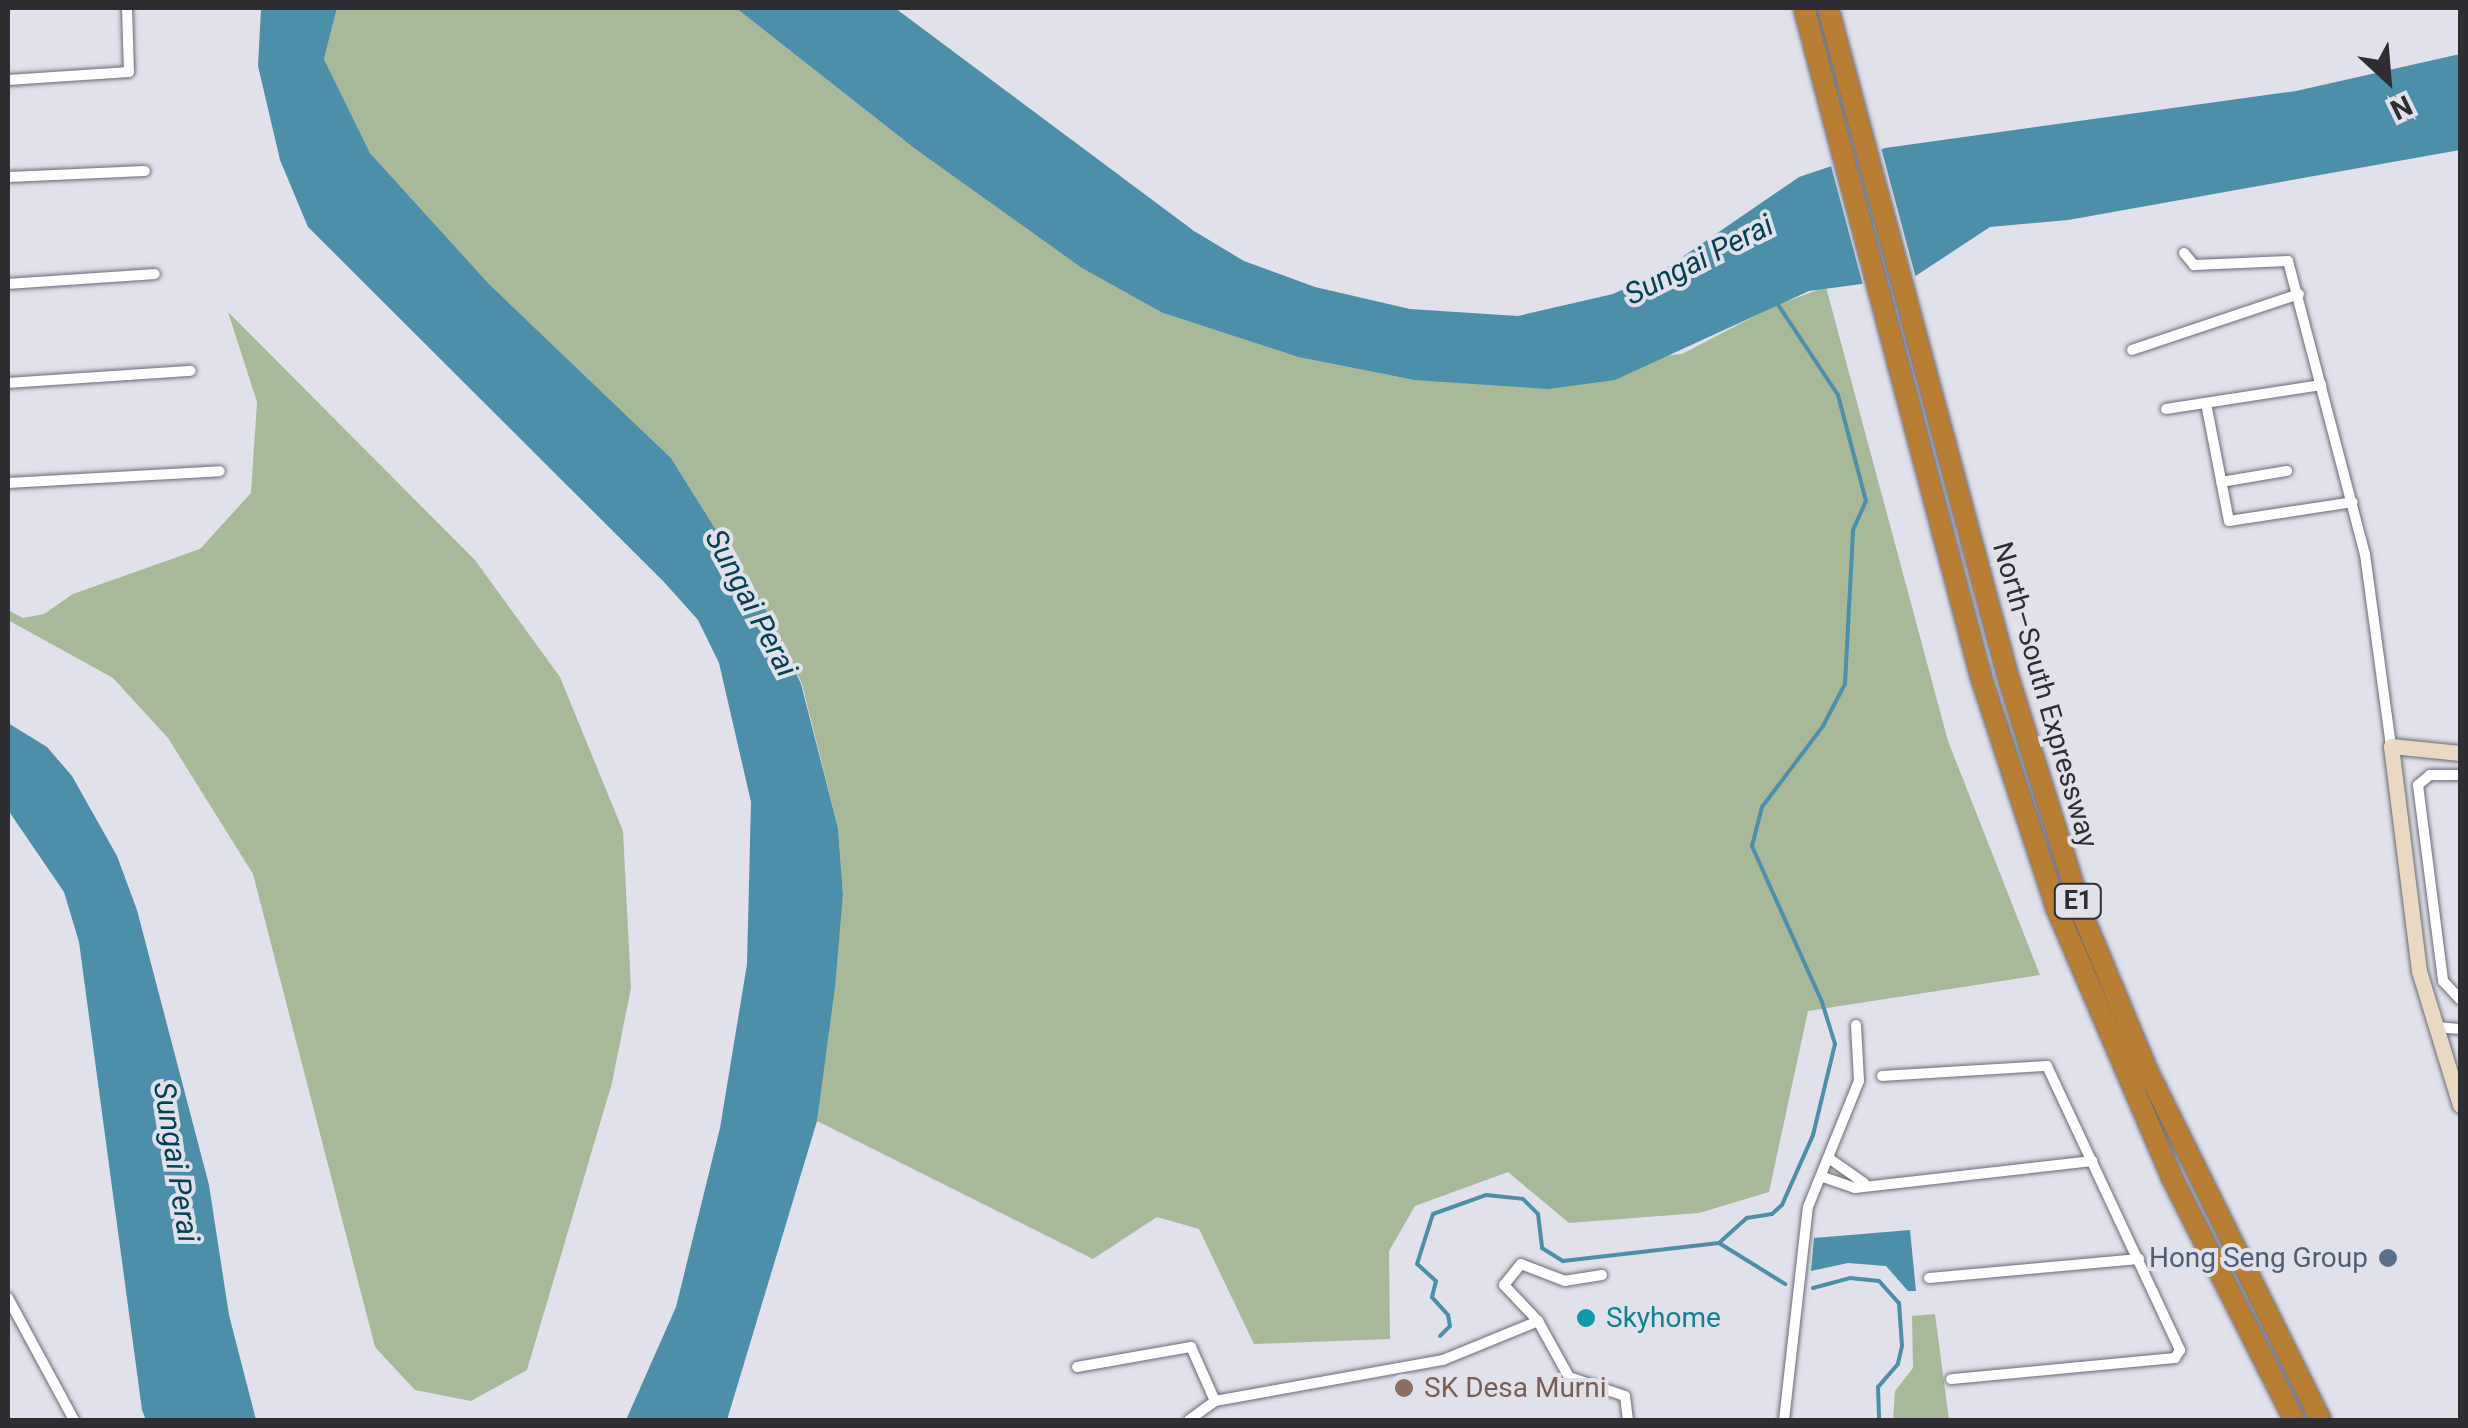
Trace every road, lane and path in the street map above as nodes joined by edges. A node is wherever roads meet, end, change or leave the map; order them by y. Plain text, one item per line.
1 (126, 8) edge
2 (1804, 8) edge
3 (1828, 8) edge
4 (8, 80) edge
5 (145, 170) dead end
6 (8, 177) edge
7 (2184, 252) dead end
8 (155, 274) dead end
9 (8, 284) edge
10 (2299, 294) junction
11 (2132, 350) dead end
12 (191, 371) dead end
13 (8, 382) edge
14 (2321, 385) junction
15 (2206, 402) junction
16 (2166, 409) dead end
17 (220, 471) dead end
18 (2287, 472) dead end
19 (2220, 482) junction
20 (8, 483) edge
21 (2354, 502) junction
22 (2391, 746) junction
23 (2460, 752) edge
24 (2460, 775) edge
25 (2460, 999) edge
26 (1856, 1025) dead end
27 (2436, 1027) junction
28 (2460, 1029) edge
29 (1882, 1076) dead end
30 (2460, 1105) edge
31 (1830, 1159) junction
32 (2092, 1160) junction
33 (1823, 1177) junction
34 (1864, 1182) junction
35 (2139, 1260) junction
36 (1602, 1275) dead end
37 (1930, 1278) dead end
38 (8, 1298) edge
39 (1538, 1321) junction
40 (1077, 1367) dead end
41 (1950, 1379) dead end
42 (1215, 1400) junction
43 (74, 1420) edge
44 (1189, 1420) edge
45 (1628, 1420) edge
46 (1784, 1420) edge
47 (2294, 1420) edge
48 (2321, 1420) edge

1 - 4 street
2 - 47 highway, North–South Expressway / E1
3 - 48 highway, North–South Expressway / E1
5 - 6 street
7 - 10 street
8 - 9 street
10 - 11 street
10 - 14 street
12 - 13 street
14 - 15 street
14 - 21 street
15 - 16 street
15 - 19 street
17 - 20 street
18 - 19 street
19 - 21 street
21 - 22 street
22 - 23 main road
22 - 27 main road
24 - 25 street
26 - 31 street
27 - 28 street
27 - 30 main road
29 - 32 street
31 - 33 street
31 - 34 street
32 - 34 street
32 - 35 street
33 - 34 street
33 - 46 street
35 - 37 street
35 - 41 street
36 - 39 street
38 - 43 street
39 - 42 street
39 - 45 street
40 - 42 street
42 - 44 street

